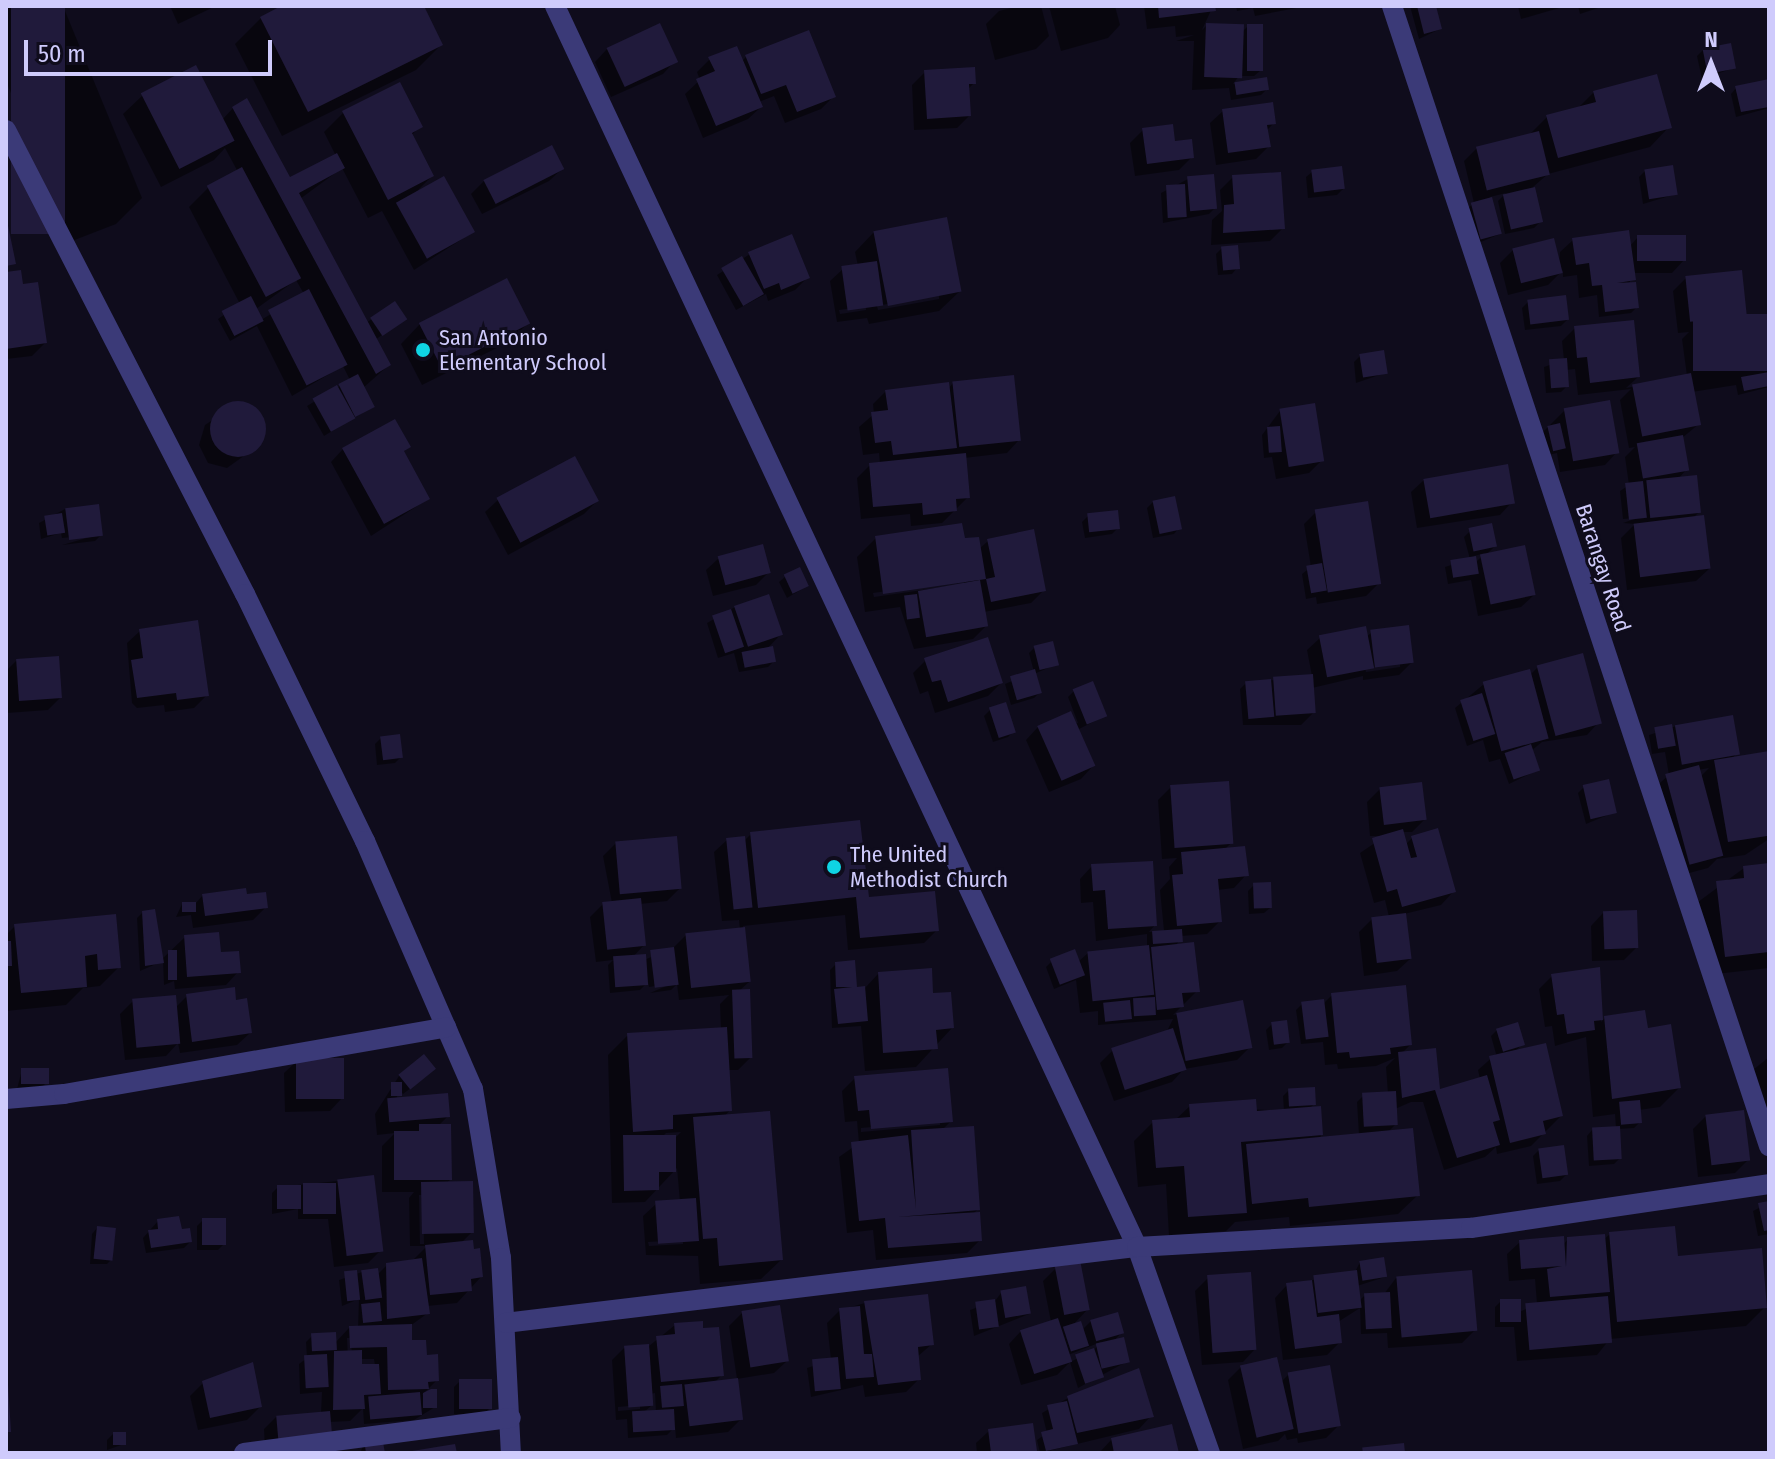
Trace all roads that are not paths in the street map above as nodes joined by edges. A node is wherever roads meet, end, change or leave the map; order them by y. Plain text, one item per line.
1 (555, 6) edge
2 (1392, 6) edge
3 (6, 130) edge
4 (446, 1027) junction
5 (6, 1099) edge
6 (1769, 1146) edge
7 (1769, 1184) edge
8 (1137, 1247) junction
9 (505, 1323) junction
10 (511, 1418) junction
11 (244, 1453) edge
12 (511, 1453) edge
13 (1210, 1453) edge

1 - 8 street
2 - 6 street, Barangay Road
3 - 4 street
4 - 5 street
4 - 9 street
7 - 8 street
8 - 9 street
8 - 13 street
9 - 10 street
10 - 11 street
10 - 12 street

